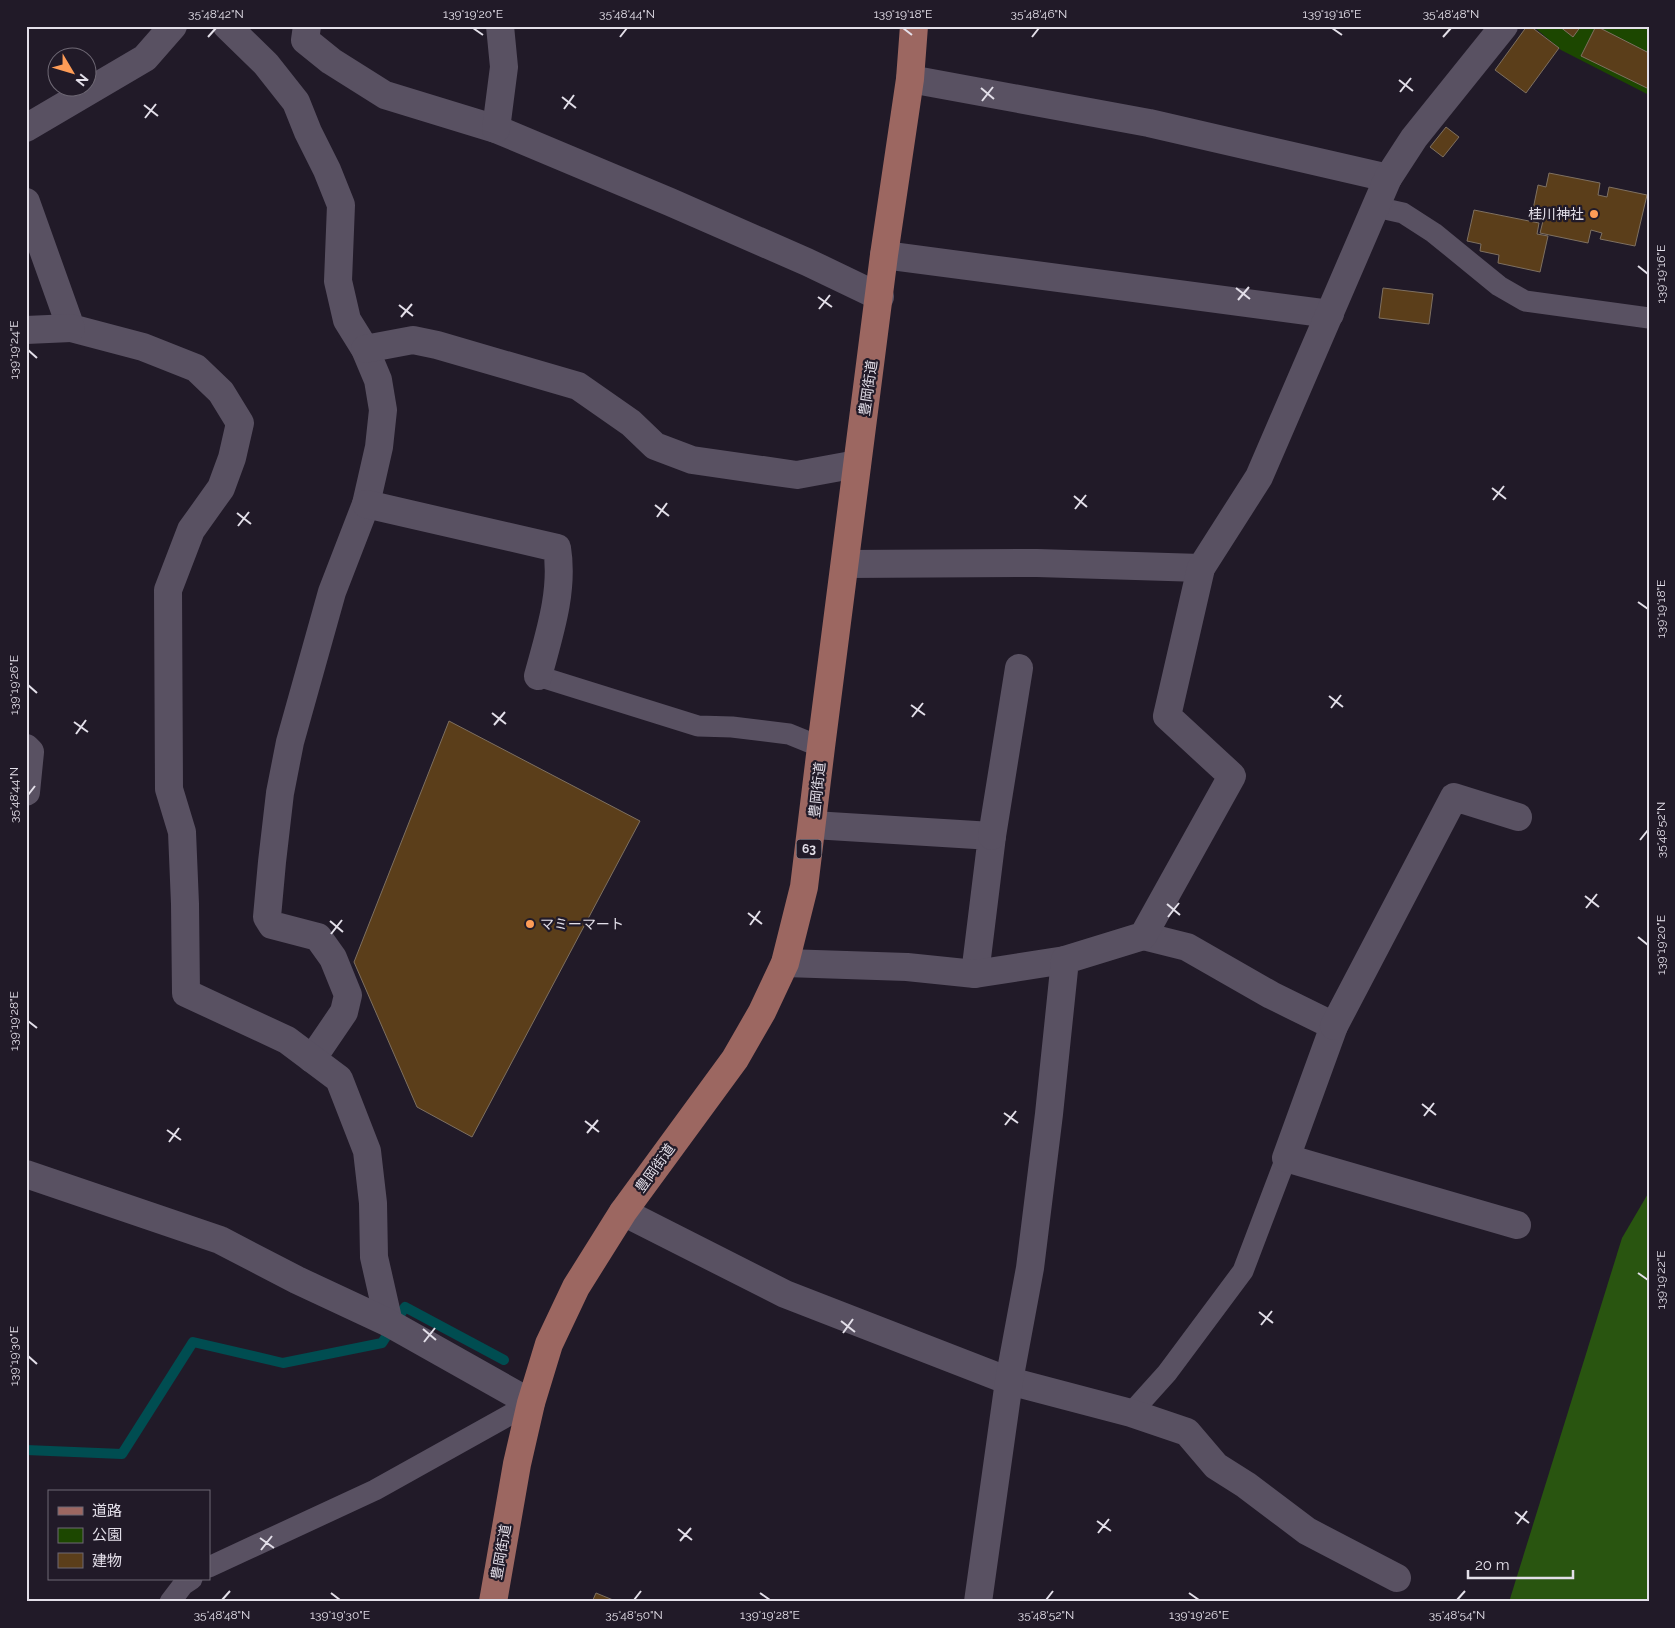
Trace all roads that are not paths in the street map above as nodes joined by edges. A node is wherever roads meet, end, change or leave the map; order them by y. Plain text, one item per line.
1 (173, 26) edge
2 (227, 26) edge
3 (307, 26) edge
4 (500, 26) edge
5 (914, 26) edge
6 (1504, 26) edge
7 (910, 79) junction
8 (26, 128) edge
9 (496, 129) junction
10 (1388, 178) junction
11 (26, 202) edge
12 (1376, 207) junction
13 (884, 256) junction
14 (880, 297) junction
15 (1330, 314) junction
16 (1649, 318) edge
17 (71, 328) junction
18 (26, 330) edge
19 (366, 349) junction
20 (857, 464) junction
21 (366, 504) junction
22 (845, 564) junction
23 (1201, 568) junction
24 (1020, 668) dead end
25 (538, 676) joint
26 (821, 747) junction
27 (26, 748) edge
28 (26, 792) edge
29 (1518, 817) dead end
30 (813, 825) junction
31 (992, 836) junction
32 (1143, 936) junction
33 (1065, 960) junction
34 (785, 963) junction
35 (974, 974) junction
36 (1334, 1026) junction
37 (312, 1059) junction
38 (1286, 1158) junction
39 (26, 1174) edge
40 (623, 1212) junction
41 (1517, 1225) dead end
42 (389, 1323) junction
43 (1009, 1381) junction
44 (531, 1403) junction
45 (1131, 1413) junction
46 (210, 1568) edge
47 (1397, 1578) dead end
48 (190, 1580) edge
49 (170, 1602) edge
50 (493, 1602) edge
51 (978, 1602) edge

1 - 8 street
2 - 19 street
3 - 9 street
4 - 9 street
5 - 7 main road, 豊岡街道 / 63
6 - 10 street
7 - 10 street
7 - 13 main road, 豊岡街道 / 63
9 - 14 street
10 - 12 street
11 - 17 street
12 - 15 street
12 - 16 lane
13 - 14 main road, 豊岡街道 / 63
13 - 15 street
14 - 20 main road, 豊岡街道 / 63
15 - 23 street
17 - 18 street
17 - 37 street
19 - 20 street
19 - 21 street
20 - 22 main road, 豊岡街道 / 63
21 - 25 street
21 - 37 street
22 - 23 street
22 - 26 main road, 豊岡街道 / 63
23 - 32 street
24 - 31 street
25 - 26 lane
26 - 30 main road, 豊岡街道 / 63
27 - 28 street
29 - 36 street
30 - 31 street
30 - 34 main road, 豊岡街道 / 63
31 - 35 street
32 - 33 street
32 - 36 street
33 - 35 street
33 - 43 street
34 - 35 street
34 - 40 main road, 豊岡街道 / 63
36 - 38 street
37 - 42 street
38 - 41 street
38 - 45 lane
39 - 42 street
40 - 43 street
40 - 44 main road, 豊岡街道 / 63
42 - 44 street
43 - 45 street
43 - 51 street
44 - 46 lane
44 - 50 main road, 豊岡街道 / 63
45 - 47 street
48 - 49 lane

